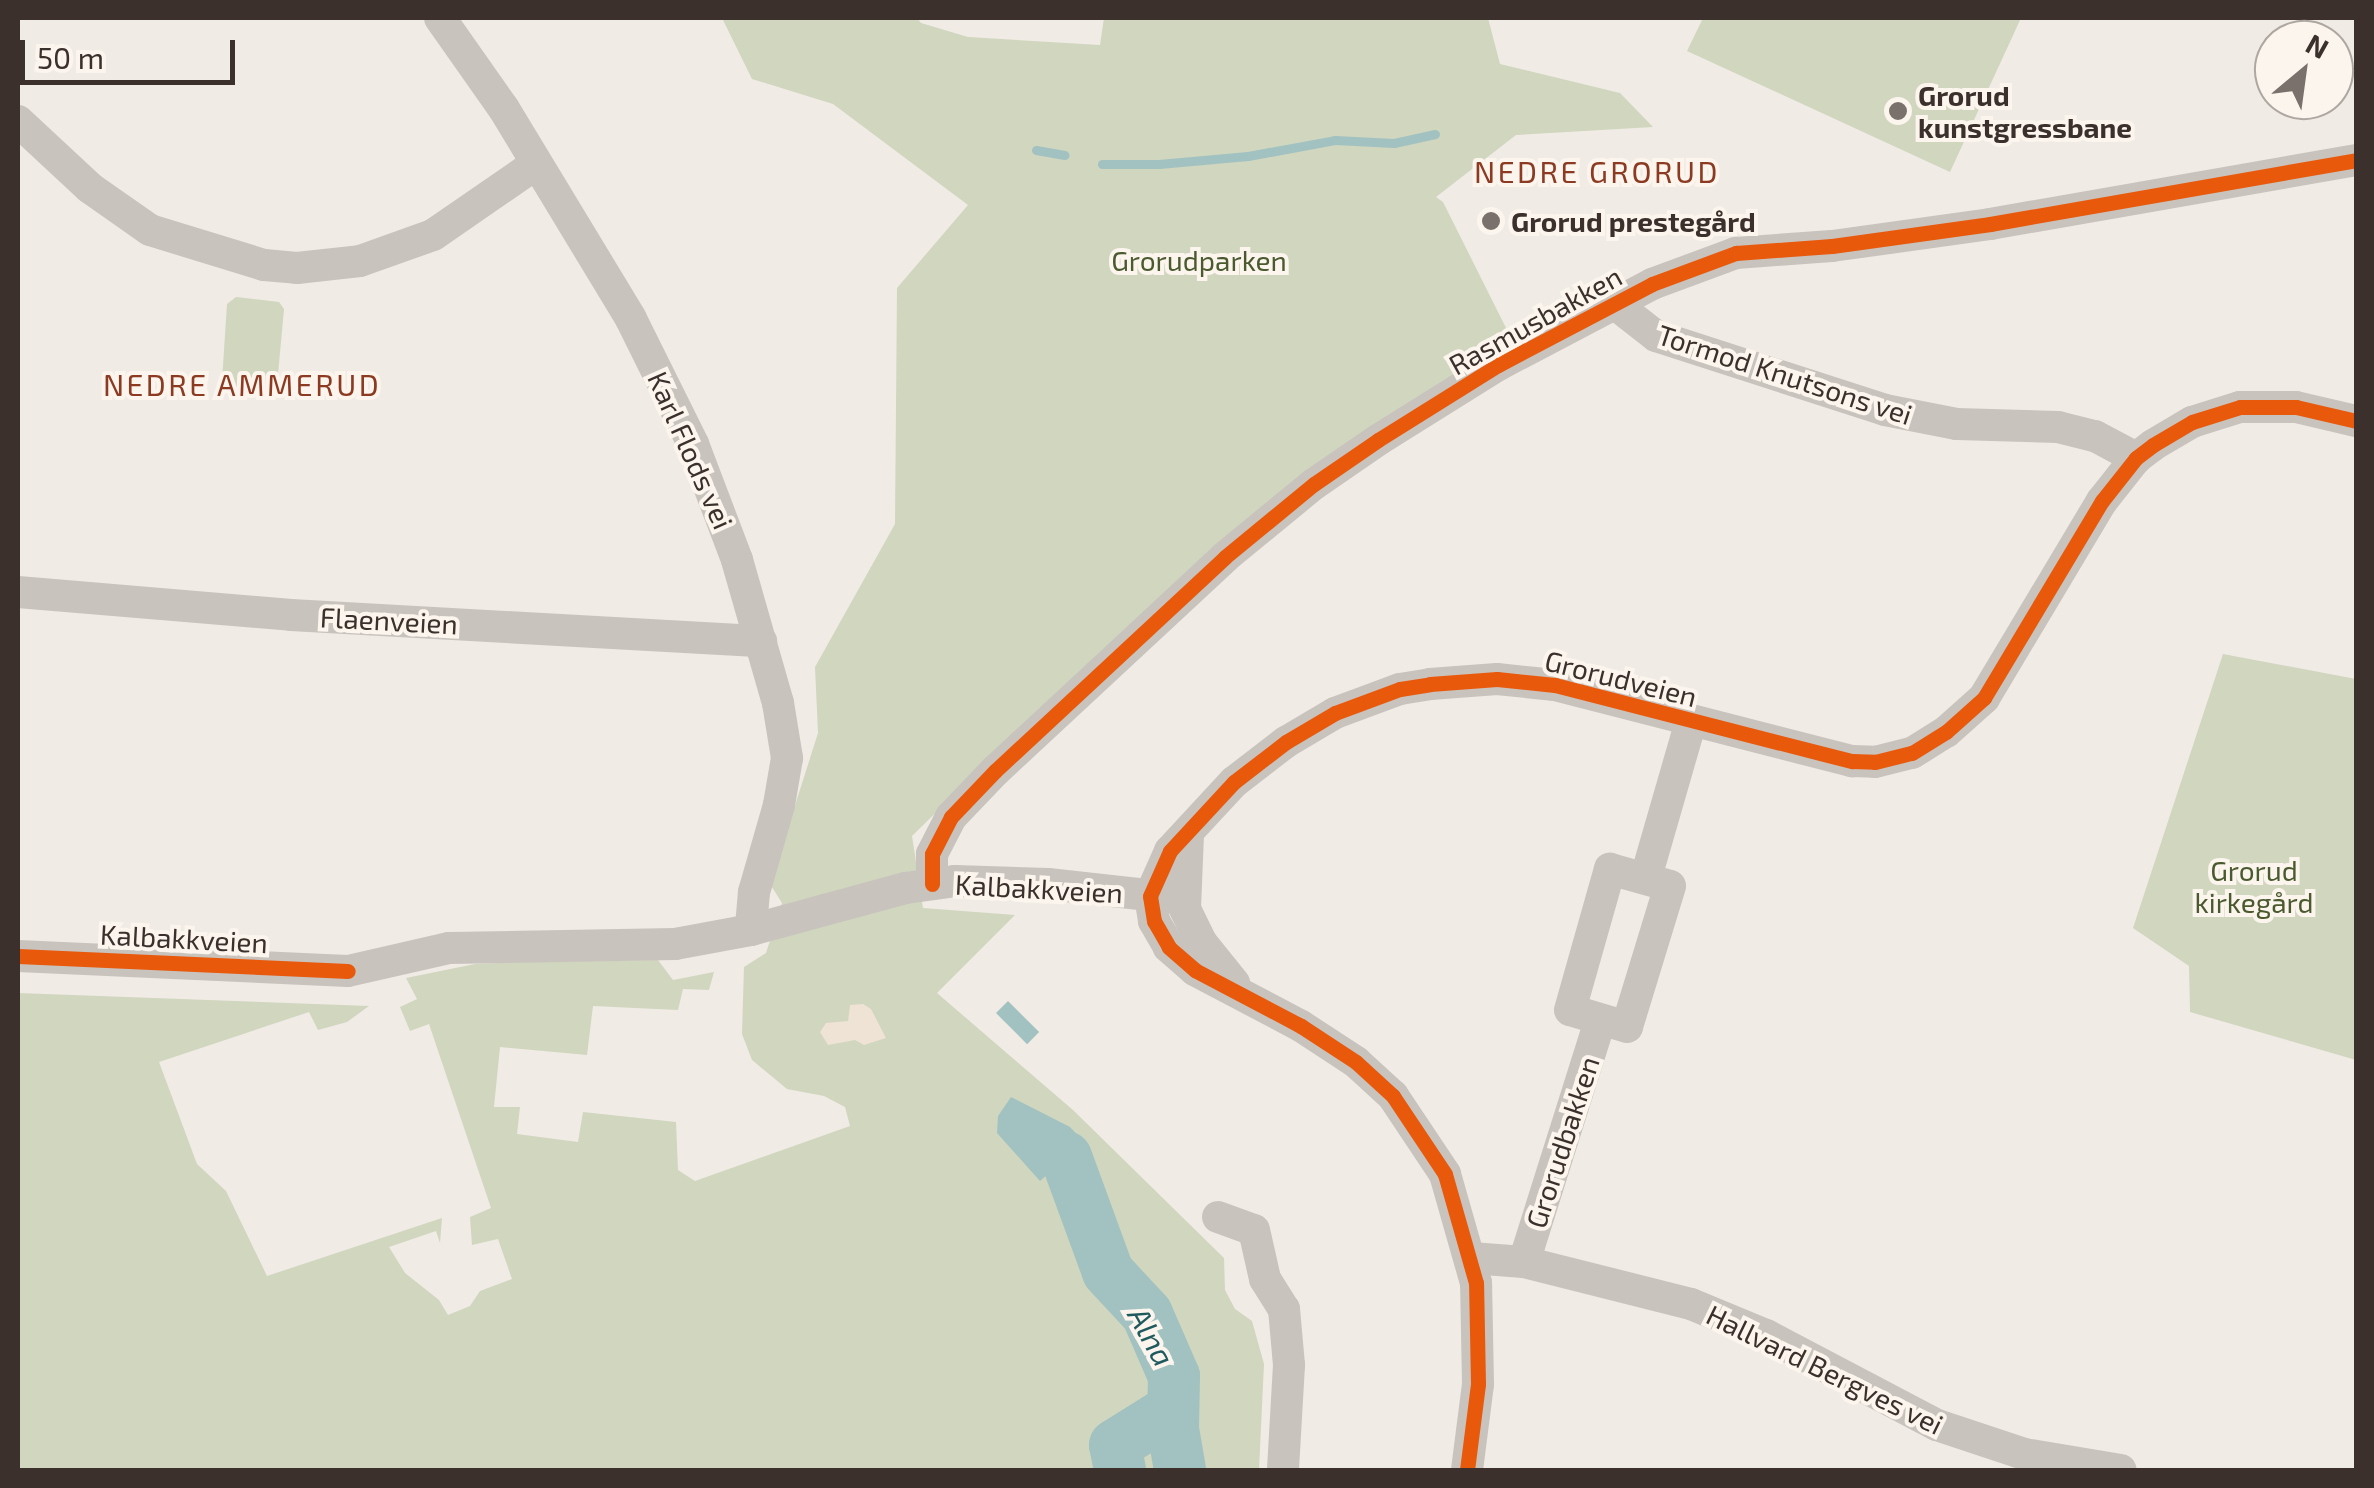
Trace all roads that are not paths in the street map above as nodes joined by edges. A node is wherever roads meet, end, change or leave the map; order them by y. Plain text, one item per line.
1 (440, 18) edge
2 (18, 121) edge
3 (2356, 160) edge
4 (536, 164) junction
5 (1615, 304) junction
6 (2356, 421) edge
7 (2136, 458) junction
8 (18, 592) edge
9 (760, 641) junction
10 (1691, 721) junction
11 (1646, 877) junction
12 (932, 884) junction
13 (1167, 897) junction
14 (750, 930) junction
15 (18, 956) edge
16 (1600, 1021) junction
17 (1218, 1218) dead end
18 (1470, 1258) junction
19 (1524, 1262) junction
20 (1283, 1470) edge
21 (1468, 1470) edge
22 (2122, 1470) edge

1 - 4 street, Karl Flods vei
2 - 4 street
3 - 5 street, Rasmusbakken
4 - 9 street, Karl Flods vei
5 - 7 street, Tormod Knutsons vei
5 - 12 street, Rasmusbakken
6 - 7 street, Grorudveien
7 - 10 street, Grorudveien
8 - 9 street, Flaenveien
9 - 14 street, Karl Flods vei
10 - 11 street
10 - 13 street, Grorudveien
11 - 16 street, Grorudbakken
11 - 16 street, Grorudbakken
12 - 13 street, Kalbakkveien
12 - 14 street, Kalbakkveien
13 - 18 street
14 - 15 street, Kalbakkveien
16 - 19 street, Grorudbakken
17 - 20 street
18 - 19 street, Hallvard Bergves vei
18 - 21 street
19 - 22 street, Hallvard Bergves vei

